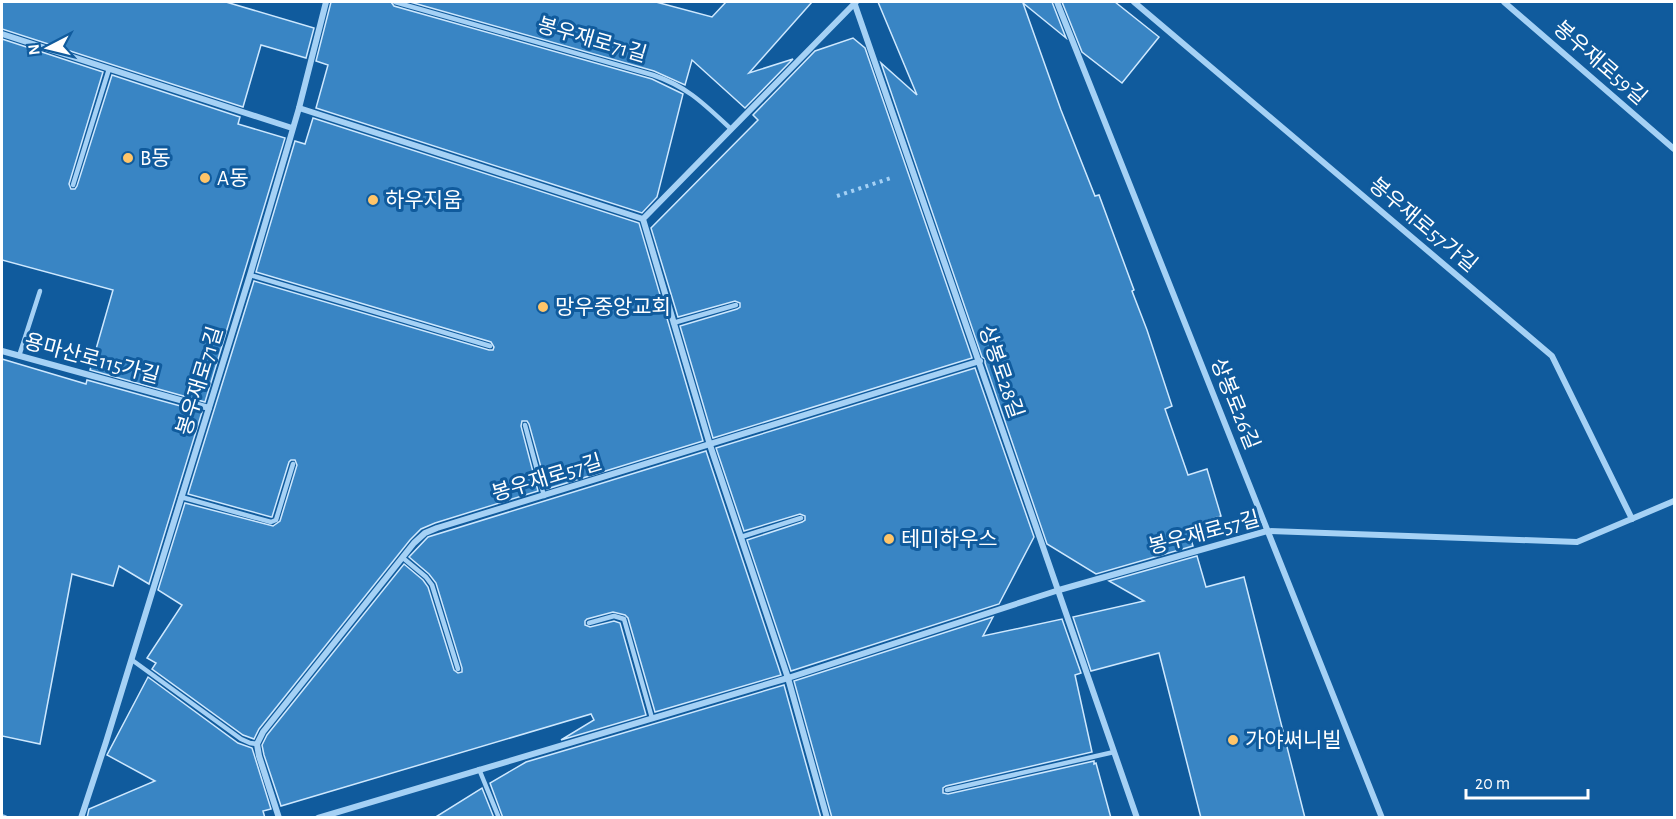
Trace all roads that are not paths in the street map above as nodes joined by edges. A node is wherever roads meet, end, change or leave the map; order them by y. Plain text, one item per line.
1 (326, 2) edge
2 (395, 2) edge
3 (855, 2) edge
4 (1057, 2) edge
5 (1134, 2) edge
6 (1504, 2) edge
7 (2, 34) edge
8 (109, 69) junction
9 (299, 108) junction
10 (292, 128) junction
11 (731, 129) junction
12 (1674, 149) edge
13 (73, 186) dead end
14 (643, 219) junction
15 (250, 274) junction
16 (40, 291) dead end
17 (736, 305) dead end
18 (673, 323) junction
19 (490, 346) dead end
20 (2, 351) edge
21 (19, 356) junction
22 (980, 361) junction
23 (209, 408) junction
24 (525, 425) dead end
25 (710, 445) junction
26 (293, 464) dead end
27 (544, 496) junction
28 (182, 497) junction
29 (1674, 501) edge
30 (801, 518) dead end
31 (1632, 519) junction
32 (1267, 531) junction
33 (741, 537) junction
34 (402, 558) junction
35 (1059, 590) junction
36 (589, 623) dead end
37 (132, 660) junction
38 (458, 669) dead end
39 (788, 678) junction
40 (652, 718) junction
41 (257, 744) junction
42 (1114, 752) junction
43 (479, 769) junction
44 (947, 790) dead end
45 (81, 818) edge
46 (279, 818) edge
47 (318, 818) edge
48 (499, 818) edge
49 (827, 818) edge
50 (1137, 818) edge
51 (1382, 818) edge

1 - 9 street, 봉우재로71길
2 - 11 lane, 봉우재로71길
3 - 11 street, 상봉로28길
3 - 22 street, 상봉로28길
4 - 32 street, 상봉로26길
5 - 31 street, 봉우재로57가길
6 - 12 street, 봉우재로59길
7 - 8 street
8 - 10 street
8 - 13 lane
9 - 10 street, 봉우재로71길
9 - 14 street
10 - 15 street, 봉우재로71길
11 - 14 street, 상봉로28길
14 - 18 street
15 - 19 lane
15 - 23 street, 봉우재로71길
16 - 21 lane
17 - 18 lane
18 - 25 street
20 - 21 street, 용마산로115가길
21 - 23 street, 용마산로115가길
22 - 25 street, 봉우재로57길
22 - 35 street, 상봉로28길
23 - 28 street, 봉우재로71길
24 - 27 lane
25 - 27 street, 봉우재로57길
25 - 33 street
26 - 28 lane
27 - 34 street, 봉우재로57길
28 - 37 street, 봉우재로71길
29 - 31 street, 봉우재로57길
30 - 33 lane
31 - 32 street, 봉우재로57길
32 - 35 street, 봉우재로57길
32 - 51 street, 상봉로26길
33 - 39 street
34 - 38 lane
34 - 41 street, 봉우재로57길
35 - 39 street, 봉우재로57길
35 - 42 street, 상봉로28길
36 - 40 lane
37 - 41 lane
37 - 45 street, 봉우재로71길
39 - 40 street, 봉우재로57길
39 - 49 street
40 - 43 street, 봉우재로57길
41 - 46 street
42 - 44 lane
42 - 50 street, 상봉로28길
43 - 47 street, 봉우재로57길
43 - 48 lane

